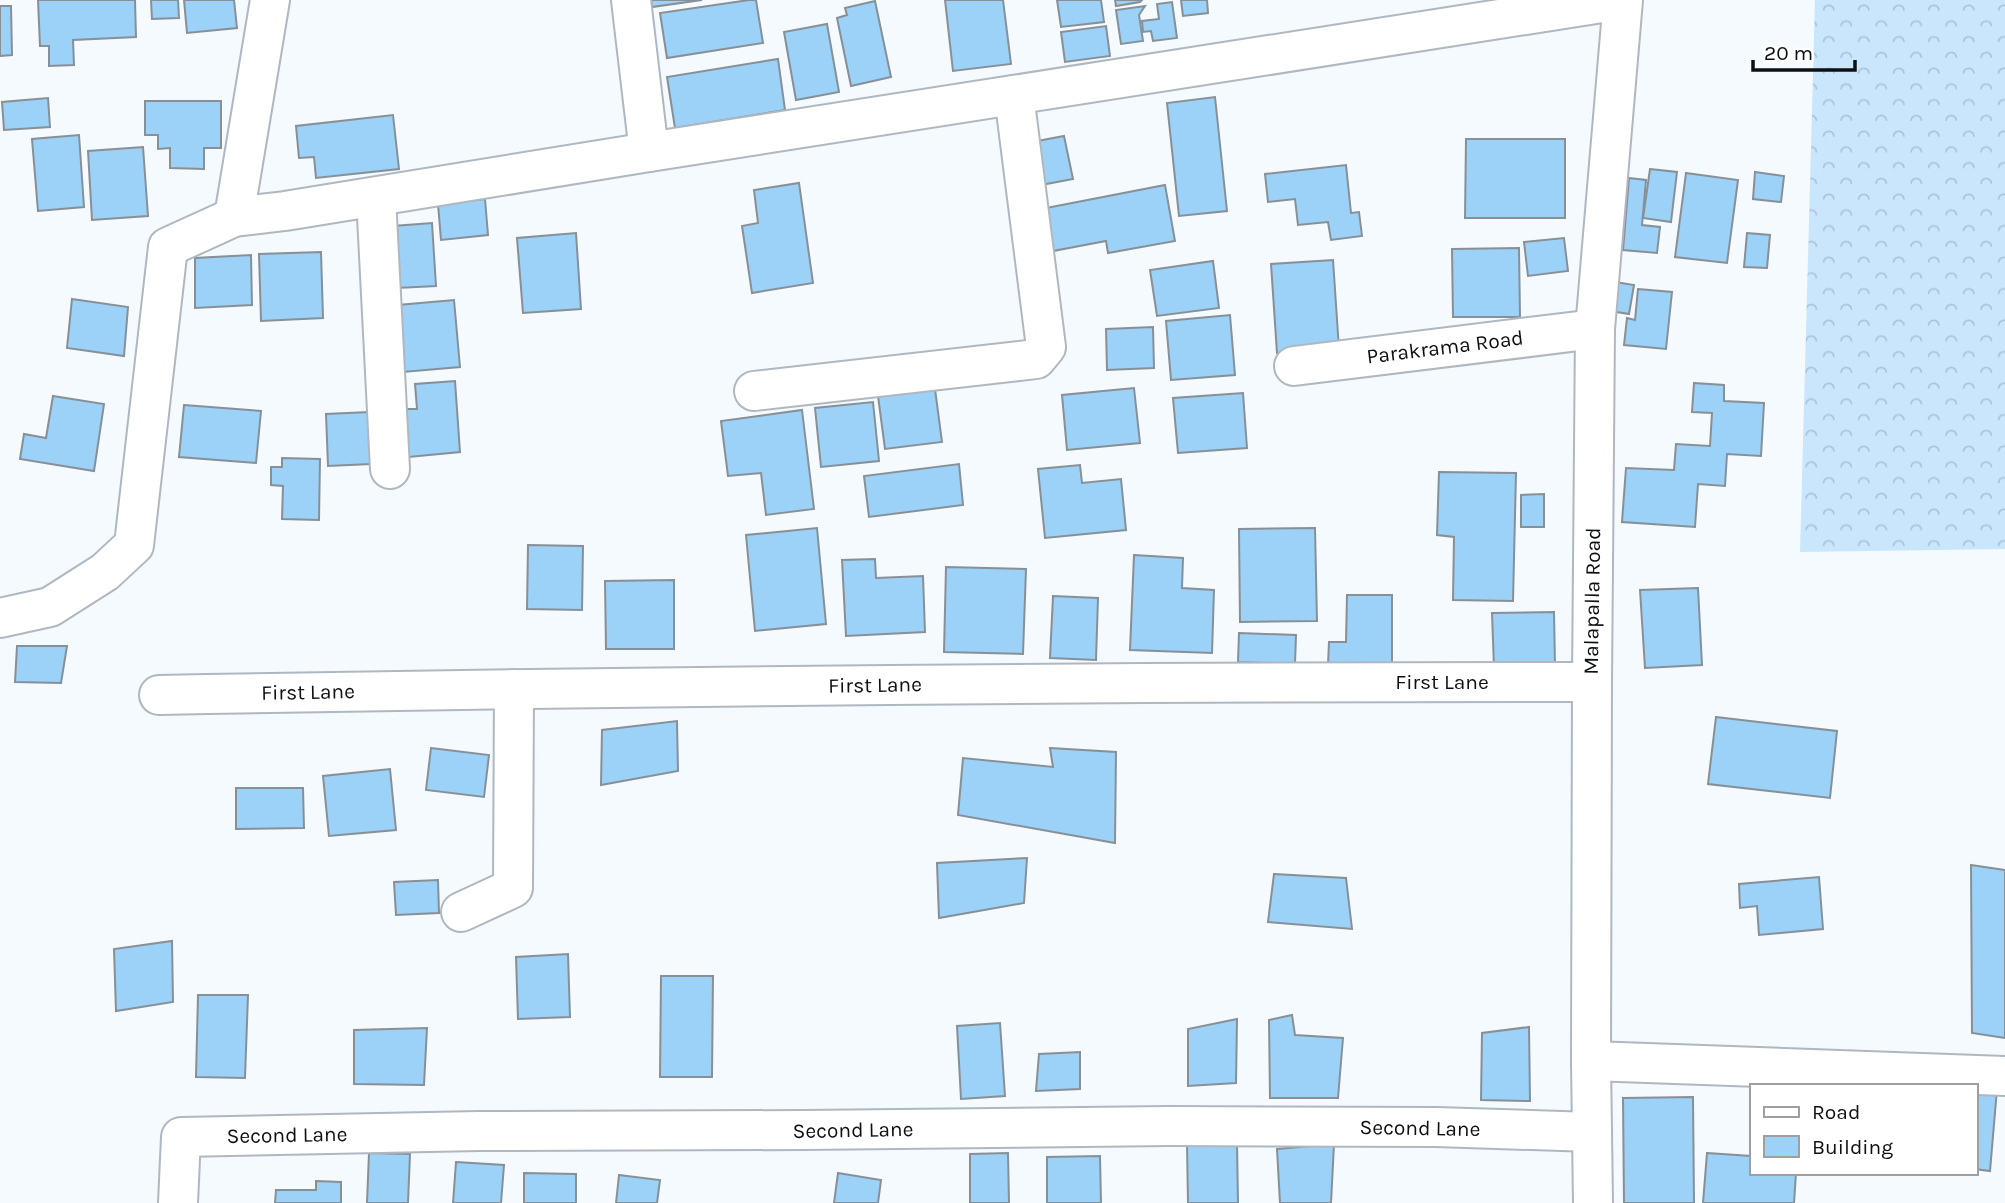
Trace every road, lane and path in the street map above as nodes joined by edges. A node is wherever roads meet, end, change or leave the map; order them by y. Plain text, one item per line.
1 (271, 0) edge
2 (631, 0) edge
3 (1622, 0) edge
4 (1014, 95) junction
5 (649, 152) junction
6 (376, 197) junction
7 (234, 218) junction
8 (1595, 329) junction
9 (1294, 366) dead end
10 (754, 391) dead end
11 (390, 469) dead end
12 (0, 618) edge
13 (1591, 682) junction
14 (514, 689) junction
15 (159, 695) dead end
16 (461, 912) dead end
17 (1591, 1061) junction
18 (2005, 1076) edge
19 (1592, 1132) junction
20 (178, 1203) edge
21 (1593, 1203) edge

1 - 7 street
2 - 5 street
3 - 4 street
3 - 8 street, Malapalla Road
4 - 5 street
4 - 10 street
5 - 6 street
6 - 7 street
6 - 11 street
7 - 12 street
8 - 9 street, Parakrama Road
8 - 13 street, Malapalla Road
13 - 14 street, First Lane
13 - 17 street, Malapalla Road
14 - 15 street, First Lane
14 - 16 street
17 - 18 street
17 - 19 street, Malapalla Road
19 - 20 street, Second Lane
19 - 21 street, Malapalla Road

